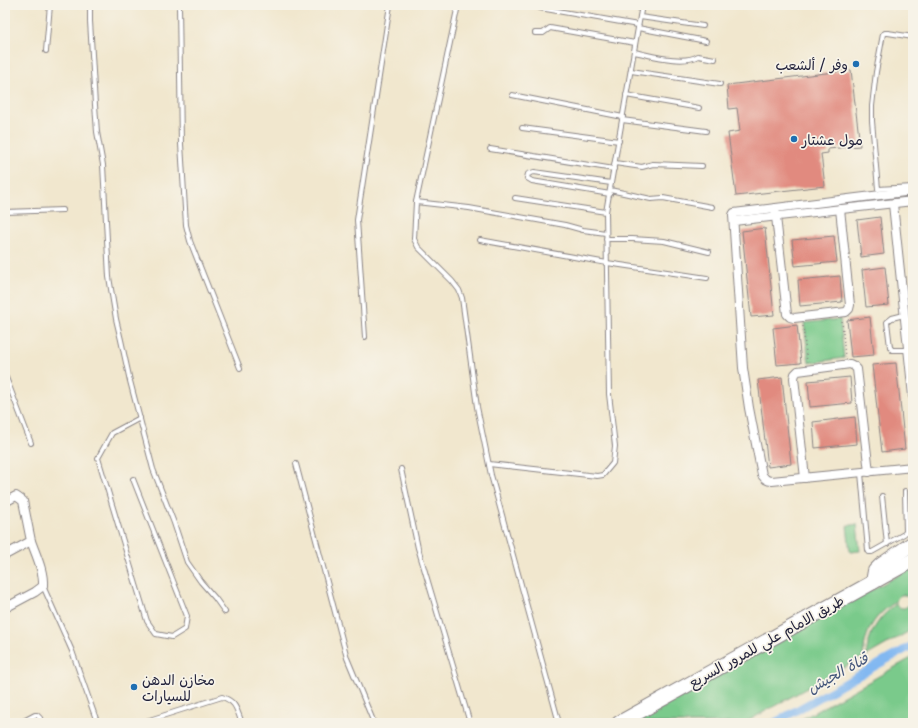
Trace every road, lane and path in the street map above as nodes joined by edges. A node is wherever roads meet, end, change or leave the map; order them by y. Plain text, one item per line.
1 (50, 5) edge
2 (90, 5) edge
3 (179, 5) edge
4 (390, 5) edge
5 (458, 5) edge
6 (642, 5) edge
7 (540, 8) dead end
8 (640, 17) junction
9 (703, 26) dead end
10 (638, 27) junction
11 (536, 33) dead end
12 (913, 37) edge
13 (706, 41) dead end
14 (635, 43) junction
15 (46, 51) dead end
16 (634, 52) junction
17 (715, 59) dead end
18 (631, 71) junction
19 (720, 84) dead end
20 (626, 95) junction
21 (512, 96) dead end
22 (699, 108) dead end
23 (622, 118) junction
24 (522, 128) dead end
25 (706, 131) dead end
26 (619, 141) junction
27 (490, 149) dead end
28 (615, 163) junction
29 (702, 166) dead end
30 (614, 169) junction
31 (611, 183) junction
32 (913, 186) edge
33 (913, 191) edge
34 (610, 192) junction
35 (515, 198) dead end
36 (416, 202) junction
37 (913, 202) edge
38 (893, 204) junction
39 (712, 206) dead end
40 (840, 209) junction
41 (63, 210) dead end
42 (5, 212) edge
43 (606, 212) junction
44 (776, 212) junction
45 (606, 233) junction
46 (606, 239) junction
47 (480, 240) dead end
48 (709, 252) dead end
49 (607, 263) junction
50 (706, 278) dead end
51 (842, 313) junction
52 (905, 315) junction
53 (802, 317) junction
54 (365, 337) dead end
55 (908, 350) junction
56 (846, 365) junction
57 (240, 368) dead end
58 (808, 369) junction
59 (5, 374) edge
60 (913, 396) edge
61 (140, 418) junction
62 (31, 443) dead end
63 (296, 464) dead end
64 (489, 464) junction
65 (913, 467) edge
66 (401, 469) dead end
67 (865, 472) junction
68 (133, 478) dead end
69 (805, 478) junction
70 (904, 491) dead end
71 (882, 496) dead end
72 (5, 502) edge
73 (31, 541) junction
74 (913, 543) edge
75 (887, 544) junction
76 (5, 555) edge
77 (913, 560) edge
78 (873, 582) junction
79 (43, 586) junction
80 (5, 608) edge
81 (225, 612) dead end
82 (20, 723) edge
83 (42, 723) edge
84 (100, 723) edge
85 (140, 723) edge
86 (242, 723) edge
87 (374, 723) edge
88 (470, 723) edge
89 (559, 723) edge
90 (619, 723) edge

1 - 15 lane
2 - 61 lane
3 - 57 lane
4 - 54 lane
5 - 36 lane
6 - 8 lane
7 - 10 lane
8 - 9 lane
8 - 10 lane
10 - 13 lane
10 - 14 lane
11 - 14 lane
12 - 32 lane
14 - 16 lane
16 - 17 lane
16 - 18 lane
18 - 19 lane
18 - 20 lane
20 - 22 lane
20 - 23 lane
21 - 23 lane
23 - 25 lane
23 - 26 lane
24 - 26 lane
26 - 28 lane
27 - 30 lane
28 - 29 lane
28 - 30 lane
30 - 31 lane
31 - 34 lane
31 - 34 lane
33 - 44 street
34 - 39 lane
34 - 43 lane
35 - 43 lane
36 - 45 lane
36 - 64 lane
37 - 38 street
38 - 40 street
38 - 52 street
40 - 44 street
40 - 51 street
41 - 42 lane
43 - 45 lane
44 - 53 street
44 - 69 street
45 - 46 lane
46 - 48 lane
46 - 49 lane
47 - 49 lane
49 - 50 lane
49 - 64 lane
51 - 53 street
51 - 56 path
52 - 55 street
52 - 55 lane
53 - 58 path
55 - 60 street
56 - 58 street
56 - 67 street
58 - 69 street
59 - 62 lane
61 - 68 lane
61 - 81 lane
63 - 87 lane
64 - 89 lane
65 - 67 street
66 - 88 lane
67 - 69 street
67 - 75 lane
70 - 75 lane
71 - 75 lane
72 - 73 street
73 - 76 street
73 - 79 street
74 - 78 highway
77 - 78 highway, طريق الامام علي للمرور السريع
78 - 90 highway, طريق الامام علي للمرور السريع
79 - 80 street
79 - 84 lane
82 - 83 lane
85 - 86 lane

